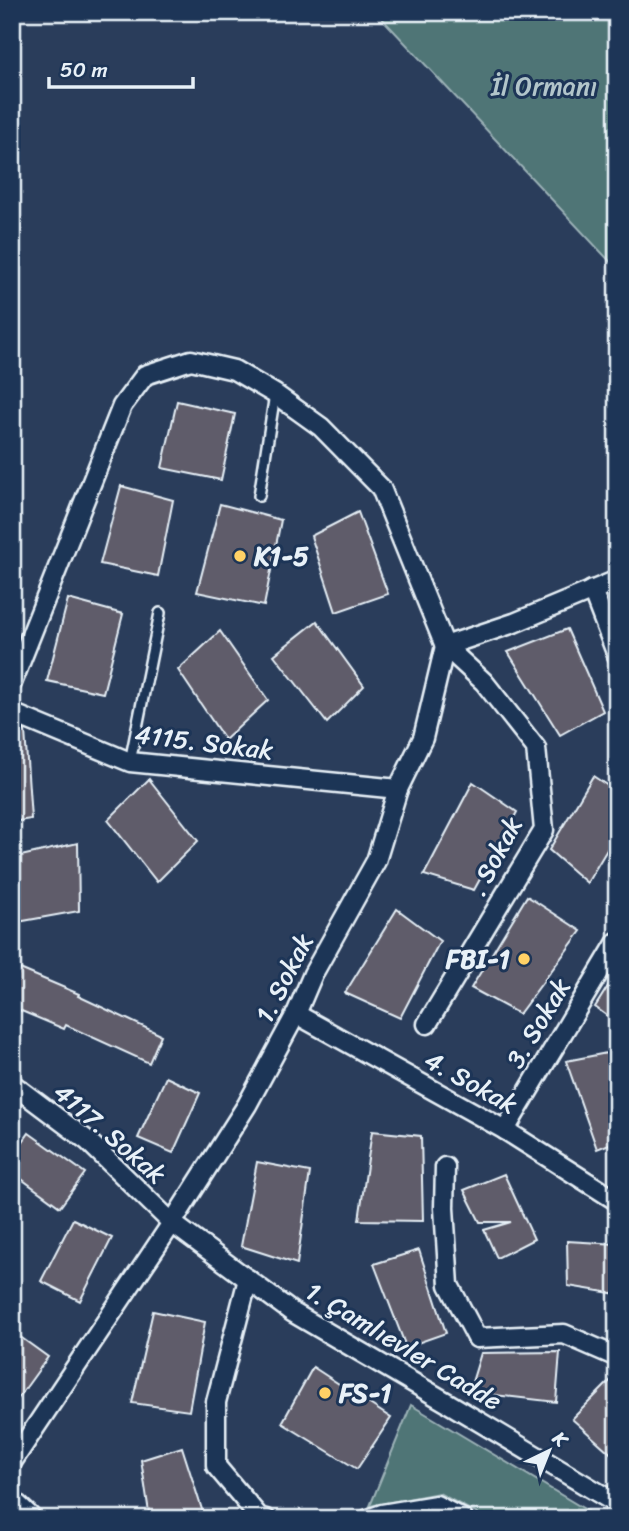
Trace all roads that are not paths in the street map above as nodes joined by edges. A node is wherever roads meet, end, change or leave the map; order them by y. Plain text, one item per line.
1 (275, 394) junction
2 (259, 496) dead end
3 (617, 580) edge
4 (592, 590) junction
5 (159, 613) dead end
6 (445, 646) junction
7 (617, 655) edge
8 (12, 683) edge
9 (12, 713) edge
10 (130, 762) junction
11 (398, 789) junction
12 (617, 942) edge
13 (296, 1014) junction
14 (427, 1024) dead end
15 (12, 1084) edge
16 (505, 1130) junction
17 (445, 1167) dead end
18 (617, 1201) edge
19 (172, 1223) junction
20 (248, 1279) junction
21 (617, 1357) edge
22 (12, 1462) edge
23 (617, 1504) edge
24 (12, 1506) edge
25 (26, 1519) edge
26 (266, 1519) edge
27 (368, 1519) edge
28 (463, 1519) edge

1 - 2 lane
1 - 6 street
1 - 8 street
3 - 4 street
4 - 6 street
4 - 7 street
5 - 10 lane
6 - 11 street, 1. Sokak
6 - 14 street, . Sokak
9 - 10 street, 4115. Sokak
10 - 11 street, 4115. Sokak
11 - 13 street, 1. Sokak
12 - 16 street, 3. Sokak
13 - 16 street, 4. Sokak
13 - 19 street, 1. Sokak
15 - 19 street, 4117. Sokak
16 - 18 street, 4. Sokak
17 - 21 street
19 - 20 street, 1. Çamlıevler Cadde
19 - 22 street, 1. Sokak
20 - 23 street, 1. Çamlıevler Cadde
20 - 26 street
24 - 25 main road
27 - 28 street

